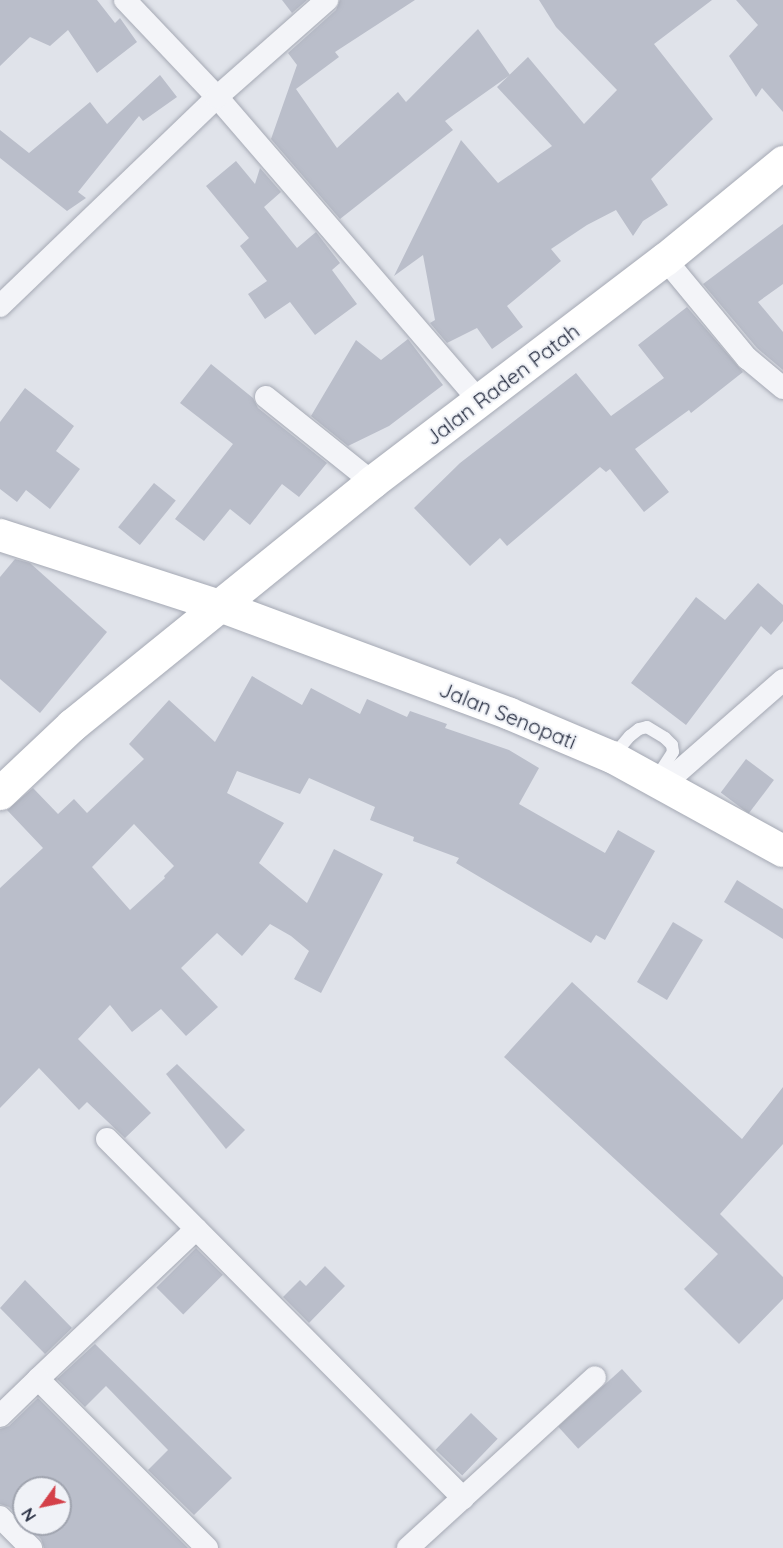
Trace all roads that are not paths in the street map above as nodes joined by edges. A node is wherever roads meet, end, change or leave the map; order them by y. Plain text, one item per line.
1 (125, 0) edge
2 (327, 0) edge
3 (217, 97) junction
4 (783, 162) edge
5 (665, 259) junction
6 (0, 306) edge
7 (783, 388) edge
8 (266, 397) dead end
9 (480, 402) junction
10 (372, 483) junction
11 (0, 535) edge
12 (220, 606) junction
13 (783, 680) edge
14 (612, 757) junction
15 (658, 784) junction
16 (0, 793) edge
17 (783, 851) edge
18 (107, 1139) dead end
19 (196, 1229) junction
20 (595, 1377) dead end
21 (38, 1379) junction
22 (0, 1416) edge
23 (463, 1498) junction
24 (0, 1518) edge
25 (31, 1548) edge
26 (207, 1548) edge
27 (408, 1548) edge

1 - 3 street
2 - 3 street
3 - 6 street
3 - 9 street
4 - 5 main road, Jalan Raden Patah
5 - 7 street
5 - 9 main road, Jalan Raden Patah
8 - 10 street
9 - 10 main road, Jalan Raden Patah
10 - 12 main road, Jalan Raden Patah
11 - 12 main road, Jalan Senopati
12 - 14 main road, Jalan Senopati
12 - 16 main road, Jalan Raden Patah
13 - 15 street
14 - 15 main road, Jalan Senopati
14 - 15 lane
15 - 17 main road, Jalan Senopati
18 - 19 street
19 - 21 street
19 - 23 street
20 - 23 street
21 - 22 street
21 - 26 street
23 - 27 street
24 - 25 street

